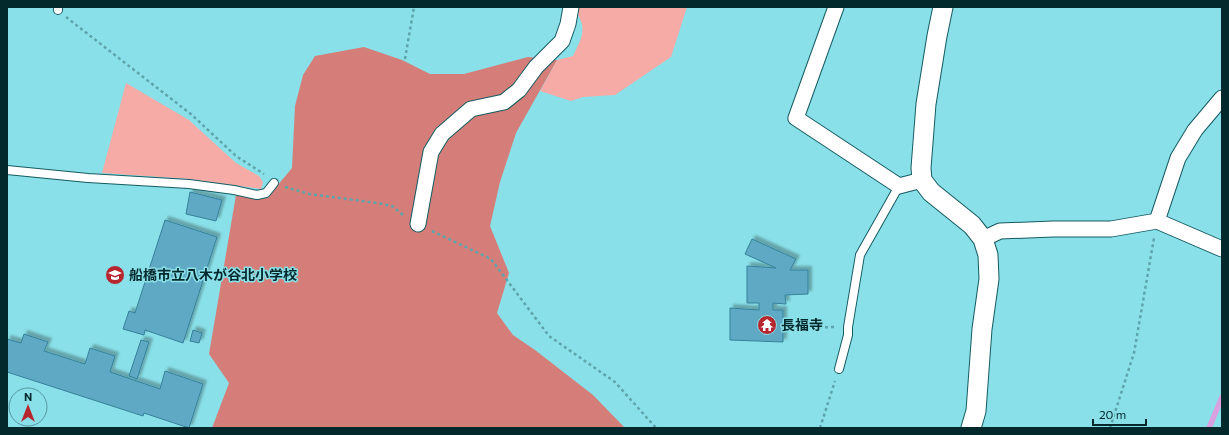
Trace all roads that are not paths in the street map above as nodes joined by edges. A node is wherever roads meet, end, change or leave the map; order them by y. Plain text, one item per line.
1 (571, 7) edge
2 (836, 7) edge
3 (943, 7) edge
4 (1222, 98) edge
5 (7, 170) edge
6 (922, 180) junction
7 (274, 183) road end
8 (899, 186) junction
9 (1157, 221) junction
10 (418, 224) road end
11 (983, 239) junction
12 (1222, 249) edge
13 (839, 369) road end
14 (971, 428) edge

1 - 10 street
2 - 8 street
3 - 6 street
4 - 9 street
5 - 7 lane
6 - 8 street
6 - 11 street
8 - 13 lane
9 - 11 street
9 - 12 street
11 - 14 street

